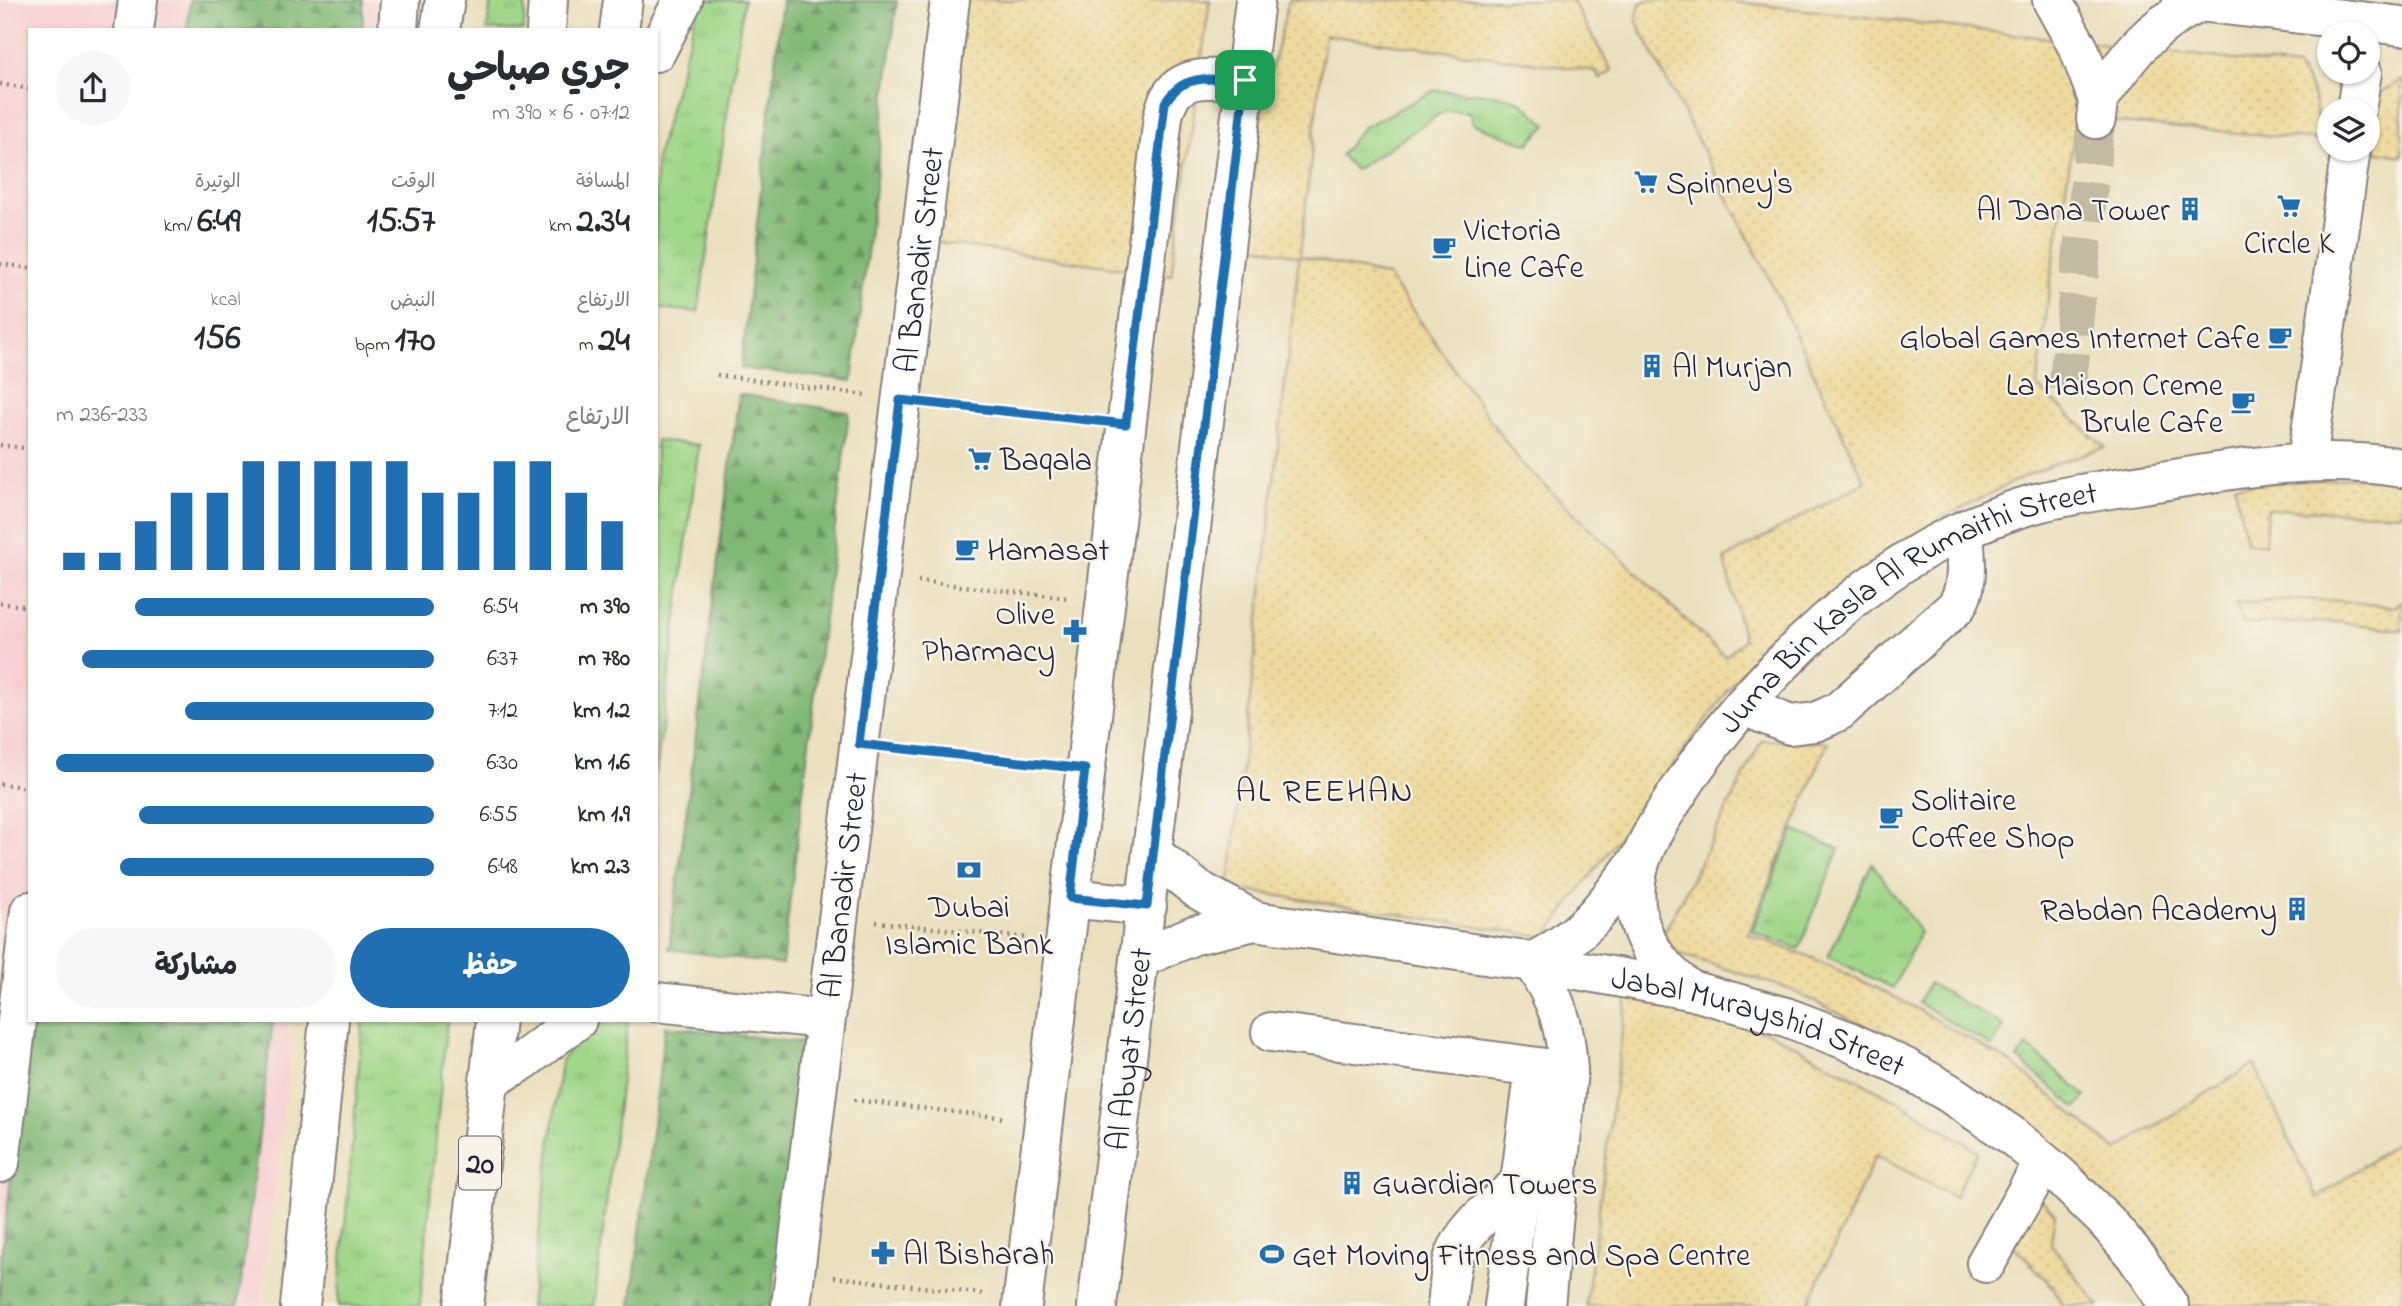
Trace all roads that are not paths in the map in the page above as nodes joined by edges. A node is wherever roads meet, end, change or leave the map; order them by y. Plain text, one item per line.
1 (138, 0) edge
2 (400, 0) edge
3 (444, 0) edge
4 (548, 0) edge
5 (623, 0) edge
6 (683, 0) edge
7 (950, 0) edge
8 (1255, 0) edge
9 (2052, 0) edge
10 (2192, 1) edge
11 (2336, 21) edge
12 (134, 28) edge
13 (398, 28) edge
14 (440, 28) edge
15 (546, 28) edge
16 (619, 28) edge
17 (658, 48) edge
18 (1245, 80) junction
19 (2349, 161) edge
20 (2307, 461) junction
21 (2402, 468) edge
22 (1964, 530) junction
23 (1744, 706) junction
24 (1153, 853) junction
25 (1643, 853) junction
26 (1070, 898) junction
27 (1147, 906) junction
28 (1255, 921) junction
29 (28, 928) edge
30 (1141, 958) junction
31 (1532, 962) junction
32 (1690, 990) junction
33 (658, 1002) edge
34 (824, 1020) junction
35 (329, 1022) edge
36 (496, 1022) edge
37 (574, 1022) edge
38 (1271, 1032) dead end
39 (1551, 1069) junction
40 (489, 1081) junction
41 (2034, 1155) junction
42 (0, 1163) edge
43 (1520, 1183) junction
44 (1977, 1255) dead end
45 (793, 1289) edge
46 (1022, 1302) edge
47 (300, 1306) edge
48 (464, 1306) edge
49 (1097, 1306) edge
50 (1447, 1306) edge
51 (1504, 1306) edge
52 (1545, 1306) edge
53 (2169, 1306) edge

1 - 12 street
2 - 13 street
3 - 14 street
4 - 15 street
5 - 16 street
6 - 17 street
7 - 34 street, Al Banadir Street
8 - 18 street, Al Abyat Street
9 - 10 street
10 - 11 street
18 - 24 street, Al Abyat Street
18 - 26 street
19 - 20 street
20 - 21 street, Juma Bin Kasla Al Rumaithi Street
20 - 22 street, Juma Bin Kasla Al Rumaithi Street
22 - 23 street, Juma Bin Kasla Al Rumaithi Street
22 - 23 street
23 - 25 street, Juma Bin Kasla Al Rumaithi Street
24 - 27 street, Al Abyat Street
24 - 28 street, Jabal Murayshid Street
25 - 31 street
25 - 32 street, Juma Bin Kasla Al Rumaithi Street
26 - 27 street
26 - 46 street
27 - 30 street, Al Abyat Street
28 - 30 street, Jabal Murayshid Street
28 - 31 street, Jabal Murayshid Street
29 - 42 street
30 - 49 street, Al Abyat Street
31 - 32 street, Jabal Murayshid Street
31 - 39 street
32 - 41 street, Jabal Murayshid Street
33 - 34 street, Al Banadir Street
34 - 45 street, Al Banadir Street
35 - 47 street
36 - 40 street, 20
37 - 40 street
38 - 39 street
39 - 43 street
39 - 52 street
40 - 48 street, 20
41 - 44 street
41 - 53 street, Jabal Murayshid Street
43 - 50 street
43 - 51 street

